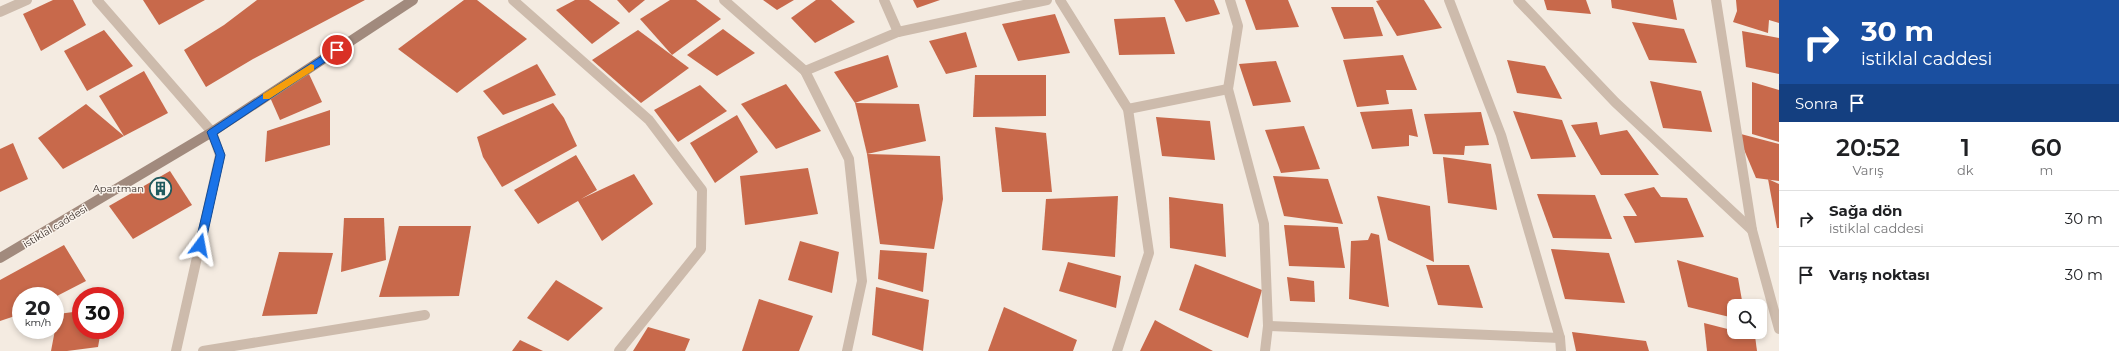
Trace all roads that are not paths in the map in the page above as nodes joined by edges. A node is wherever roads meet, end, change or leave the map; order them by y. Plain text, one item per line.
1 (27, 0) edge
2 (97, 0) edge
3 (413, 0) edge
4 (513, 0) edge
5 (724, 0) edge
6 (884, 0) edge
7 (1047, 0) edge
8 (1060, 0) edge
9 (1230, 0) edge
10 (1449, 0) edge
11 (1519, 0) edge
12 (1716, 0) edge
13 (0, 12) edge
14 (898, 32) junction
15 (805, 71) junction
16 (1228, 89) junction
17 (1128, 109) junction
18 (212, 132) junction
19 (1752, 230) junction
20 (0, 258) edge
21 (425, 315) dead end
22 (1268, 326) junction
23 (1779, 329) edge
24 (1560, 338) junction
25 (176, 351) edge
26 (203, 351) edge
27 (619, 351) edge
28 (847, 351) edge
29 (1117, 351) edge
30 (1265, 351) edge
31 (1561, 351) edge

1 - 13 street
2 - 18 street
3 - 18 main road, istiklal caddesi
4 - 27 street
5 - 15 street
6 - 14 street
7 - 14 street
8 - 17 street
9 - 16 street
10 - 24 street
11 - 19 street
12 - 19 street
14 - 15 street
15 - 28 street
16 - 17 street
16 - 22 street
17 - 29 street
18 - 20 main road, istiklal caddesi
18 - 25 street
19 - 23 street
21 - 26 street
22 - 24 street
22 - 30 street
24 - 31 street

